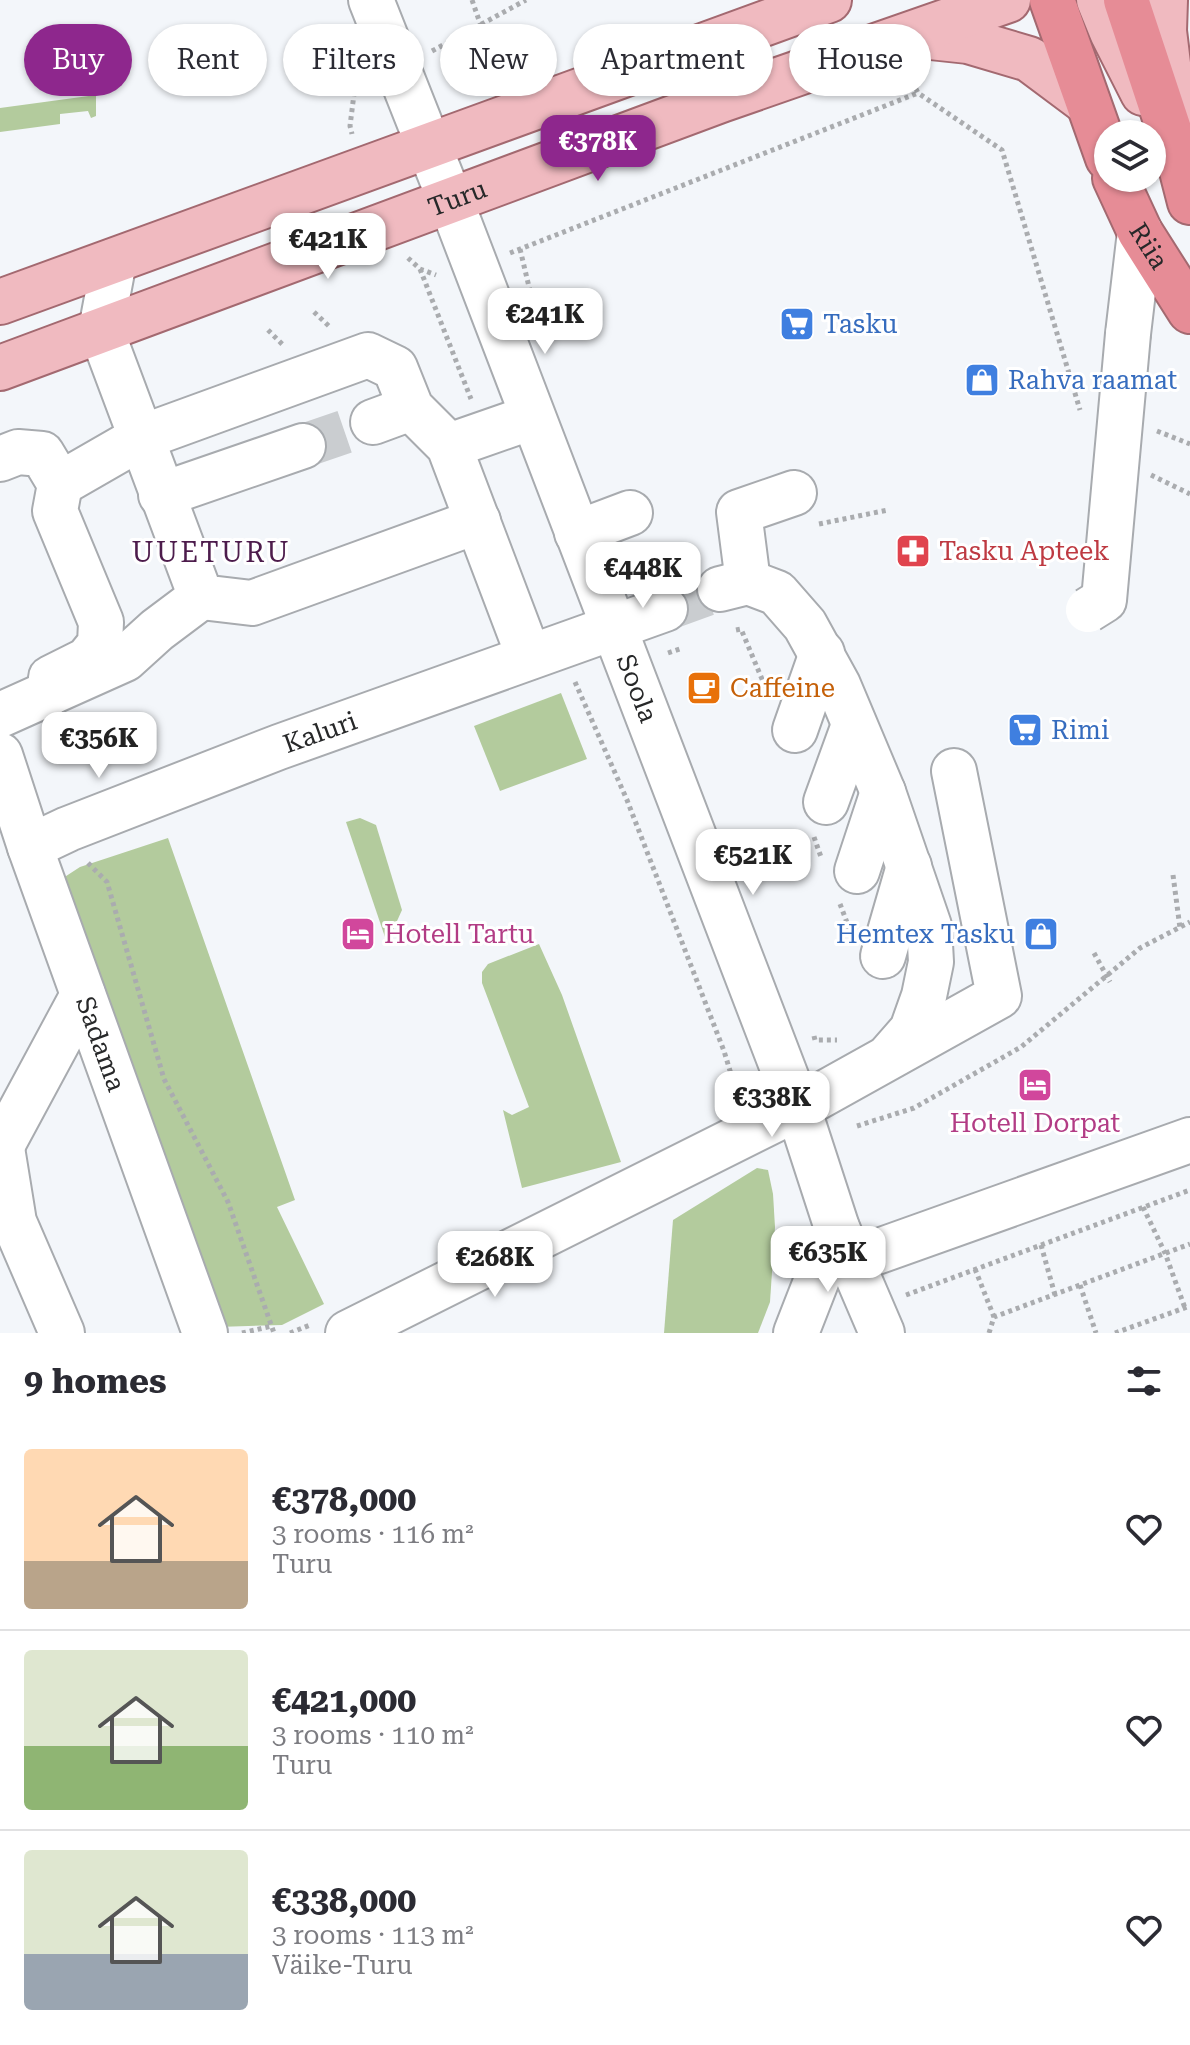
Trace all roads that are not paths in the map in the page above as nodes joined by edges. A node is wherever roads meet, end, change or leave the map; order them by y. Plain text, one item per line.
1 (371, 0) edge
2 (829, 0) edge
3 (971, 0) edge
4 (1008, 0) edge
5 (1052, 0) edge
6 (1062, 0) edge
7 (1099, 0) edge
8 (1126, 0) edge
9 (1165, 0) edge
10 (931, 34) edge
11 (931, 41) edge
12 (931, 49) edge
13 (789, 83) edge
14 (1088, 103) junction
15 (1094, 120) edge
16 (429, 147) junction
17 (1185, 182) edge
18 (1121, 192) edge
19 (451, 202) junction
20 (1140, 232) junction
21 (114, 261) junction
22 (0, 302) edge
23 (1190, 311) edge
24 (101, 330) junction
25 (0, 368) edge
26 (532, 417) junction
27 (140, 438) junction
28 (466, 439) junction
29 (303, 446) tunnel mouth
30 (0, 459) edge
31 (60, 484) junction
32 (794, 493) dead end
33 (161, 495) junction
34 (630, 513) dead end
35 (478, 521) junction
36 (577, 533) junction
37 (201, 597) junction
38 (665, 609) tunnel mouth
39 (1088, 610) dead end
40 (613, 628) junction
41 (545, 651) junction
42 (50, 693) junction
43 (0, 715) edge
44 (805, 742) dead end
45 (0, 755) edge
46 (867, 759) junction
47 (954, 771) dead end
48 (30, 847) junction
49 (883, 956) dead end
50 (83, 995) junction
51 (887, 1058) junction
52 (798, 1108) junction
53 (1190, 1140) edge
54 (1, 1149) edge
55 (844, 1245) junction
56 (876, 1320) edge
57 (62, 1333) edge
58 (205, 1333) edge
59 (348, 1333) edge
60 (796, 1333) edge

1 - 16 street, Soola
2 - 16 main road
3 - 10 main road
4 - 11 main road, Turu
5 - 14 highway
6 - 14 main road
7 - 17 main road
8 - 17 highway
9 - 17 main road
12 - 14 main road
13 - 19 main road, Turu
14 - 15 highway
16 - 19 street, Soola
16 - 21 main road
18 - 20 highway, Riia
19 - 24 main road, Turu
19 - 26 street, Soola
20 - 23 highway, Riia
20 - 39 street, bridge
21 - 22 main road
21 - 24 street
24 - 25 main road, Turu
24 - 27 street
26 - 28 street
26 - 36 street, Soola
27 - 28 street
27 - 31 street
27 - 33 street
28 - 35 street
29 - 33 street
30 - 31 street
31 - 42 street
32 - 46 street
33 - 37 street
34 - 36 street
35 - 37 street
35 - 41 street
36 - 40 street, Soola
37 - 42 street
38 - 40 street, Kaluri
40 - 41 street, Kaluri
40 - 52 street, Soola
41 - 48 street, Kaluri
42 - 43 street
44 - 46 street
45 - 48 street, Sadama
46 - 46 street
46 - 49 street
46 - 51 street
47 - 51 street
48 - 50 street, Sadama
50 - 54 street
50 - 58 street, Sadama
51 - 52 street
52 - 55 street, Soola
52 - 59 street
53 - 55 street
54 - 57 street
55 - 56 street, Soola
55 - 60 street

